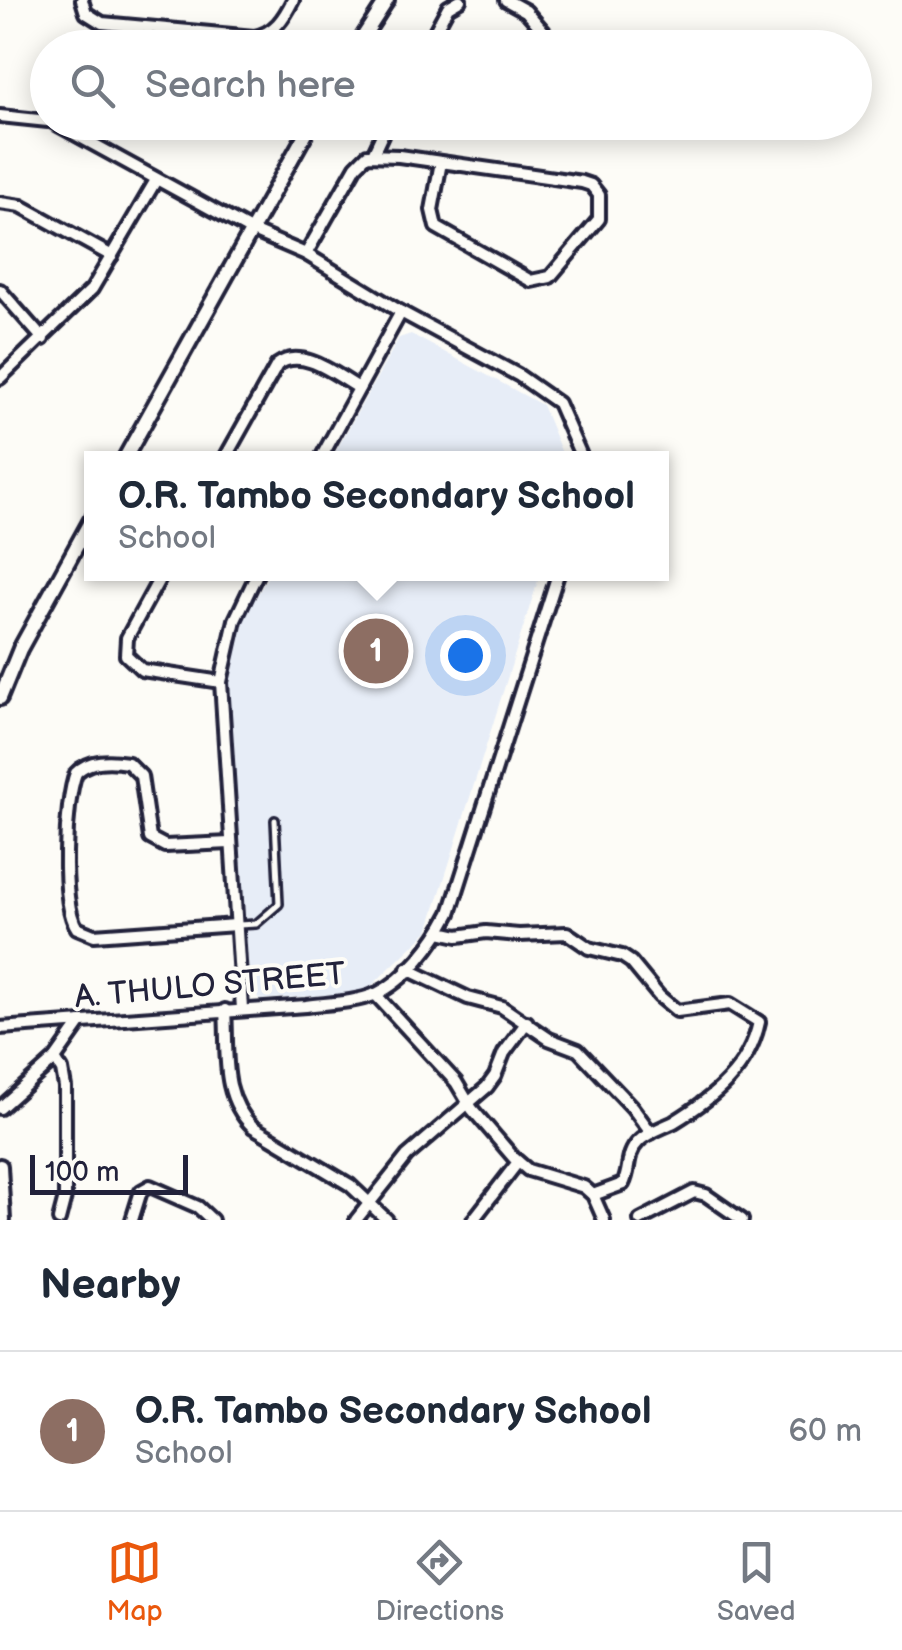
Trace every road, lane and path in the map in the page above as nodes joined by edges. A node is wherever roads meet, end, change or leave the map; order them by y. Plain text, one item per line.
1 (82, 0) edge
2 (293, 0) edge
3 (387, 0) edge
4 (436, 0) edge
5 (460, 0) edge
6 (506, 0) edge
7 (448, 8) junction
8 (184, 30) edge
9 (272, 30) edge
10 (368, 30) edge
11 (436, 30) edge
12 (542, 30) edge
13 (0, 116) edge
14 (30, 120) edge
15 (83, 140) edge
16 (302, 140) edge
17 (380, 140) edge
18 (373, 154) junction
19 (441, 162) junction
20 (156, 180) junction
21 (0, 202) edge
22 (250, 230) junction
23 (306, 254) junction
24 (112, 256) junction
25 (0, 290) edge
26 (401, 312) junction
27 (43, 338) junction
28 (0, 378) edge
29 (358, 388) junction
30 (129, 451) edge
31 (229, 451) edge
32 (325, 451) edge
33 (579, 451) edge
34 (84, 533) edge
35 (158, 581) edge
36 (254, 581) edge
37 (556, 581) edge
38 (222, 682) junction
39 (0, 698) edge
40 (275, 820) dead end
41 (230, 843) junction
42 (236, 925) junction
43 (440, 932) junction
44 (407, 970) junction
45 (375, 994) junction
46 (242, 1009) junction
47 (225, 1010) junction
48 (81, 1022) junction
49 (527, 1022) junction
50 (0, 1028) edge
51 (55, 1059) junction
52 (468, 1102) junction
53 (0, 1108) edge
54 (651, 1133) junction
55 (518, 1162) junction
56 (0, 1166) edge
57 (593, 1195) junction
58 (370, 1202) junction
59 (198, 1207) junction
60 (3, 1220) edge
61 (59, 1220) edge
62 (132, 1220) edge
63 (200, 1220) edge
64 (212, 1220) edge
65 (356, 1220) edge
66 (387, 1220) edge
67 (474, 1220) edge
68 (604, 1220) edge
69 (640, 1220) edge
70 (742, 1220) edge

1 - 8 street
2 - 9 street
3 - 10 street
4 - 7 street
5 - 7 street
6 - 12 street
7 - 11 street
13 - 14 street
15 - 20 street
16 - 22 street
17 - 18 street
18 - 19 street
18 - 23 street
19 - 19 street
20 - 22 street
20 - 24 street
21 - 24 street
22 - 23 street
22 - 30 street
23 - 26 street
24 - 27 street
25 - 27 street
26 - 29 street
26 - 33 street
27 - 28 street
29 - 31 street
29 - 32 street
34 - 39 street
35 - 38 street
36 - 38 street
37 - 43 street, A. THULO STREET
38 - 41 street
40 - 42 lane
41 - 42 street
41 - 42 street
42 - 46 street
43 - 44 street, A. THULO STREET
43 - 54 street
44 - 45 street, A. THULO STREET
44 - 49 street
45 - 46 street, A. THULO STREET
45 - 52 street
46 - 47 street, A. THULO STREET
47 - 48 street, A. THULO STREET
47 - 58 street
48 - 50 street, A. THULO STREET
48 - 51 street
49 - 52 street
49 - 54 street
51 - 53 street
51 - 61 street
52 - 55 street
52 - 58 street
54 - 57 street
55 - 57 street
55 - 67 street
56 - 60 street
57 - 68 street
58 - 65 street
58 - 66 street
59 - 62 street
59 - 63 street
59 - 64 street
69 - 70 street

